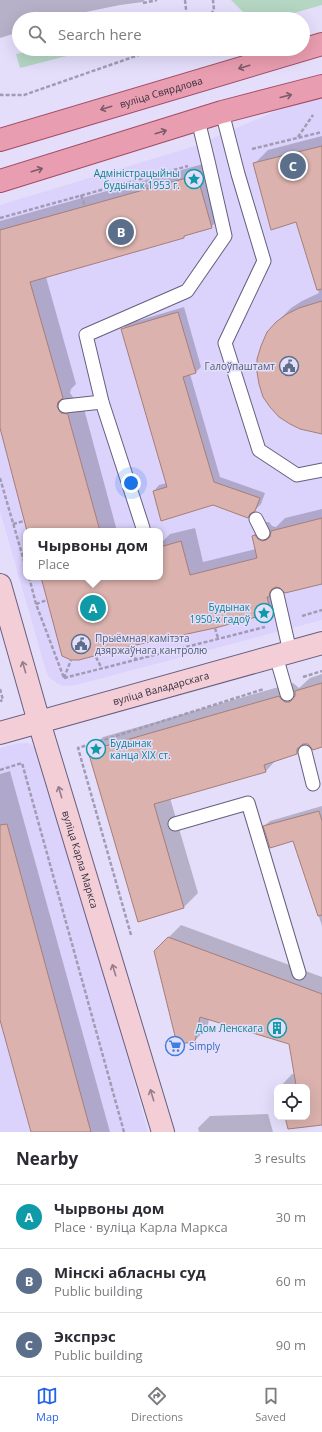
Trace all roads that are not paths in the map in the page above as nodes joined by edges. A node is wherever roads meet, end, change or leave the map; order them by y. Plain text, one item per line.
1 (322, 44) edge
2 (310, 47) edge
3 (280, 56) edge
4 (322, 86) edge
5 (222, 112) junction
6 (198, 120) junction
7 (3, 136) edge
8 (0, 182) edge
9 (102, 402) junction
10 (65, 406) dead end
11 (322, 470) edge
12 (256, 519) dead end
13 (143, 528) dead end
14 (263, 533) dead end
15 (0, 585) edge
16 (277, 595) dead end
17 (322, 644) edge
18 (283, 654) junction
19 (285, 688) road end
20 (39, 722) junction
21 (0, 733) edge
22 (305, 752) dead end
23 (313, 784) dead end
24 (175, 824) dead end
25 (299, 973) dead end
26 (163, 1132) edge

1 -> 2 main road, вуліца Свярдлова
3 -> 7 main road, вуліца Свярдлова
5 -> 4 main road
5 - 6 main road
5 - 11 lane
8 -> 6 main road
6 - 9 lane
9 - 10 lane
9 - 13 lane
12 - 14 lane
20 -> 15 main road, вуліца Карла Маркса
16 - 18 lane
17 - 18 main road, вуліца Валадарскага
18 - 19 lane
18 - 20 main road, вуліца Валадарскага
20 - 21 main road, вуліца Валадарскага
26 -> 20 main road, вуліца Карла Маркса
22 - 23 lane
24 - 25 lane

